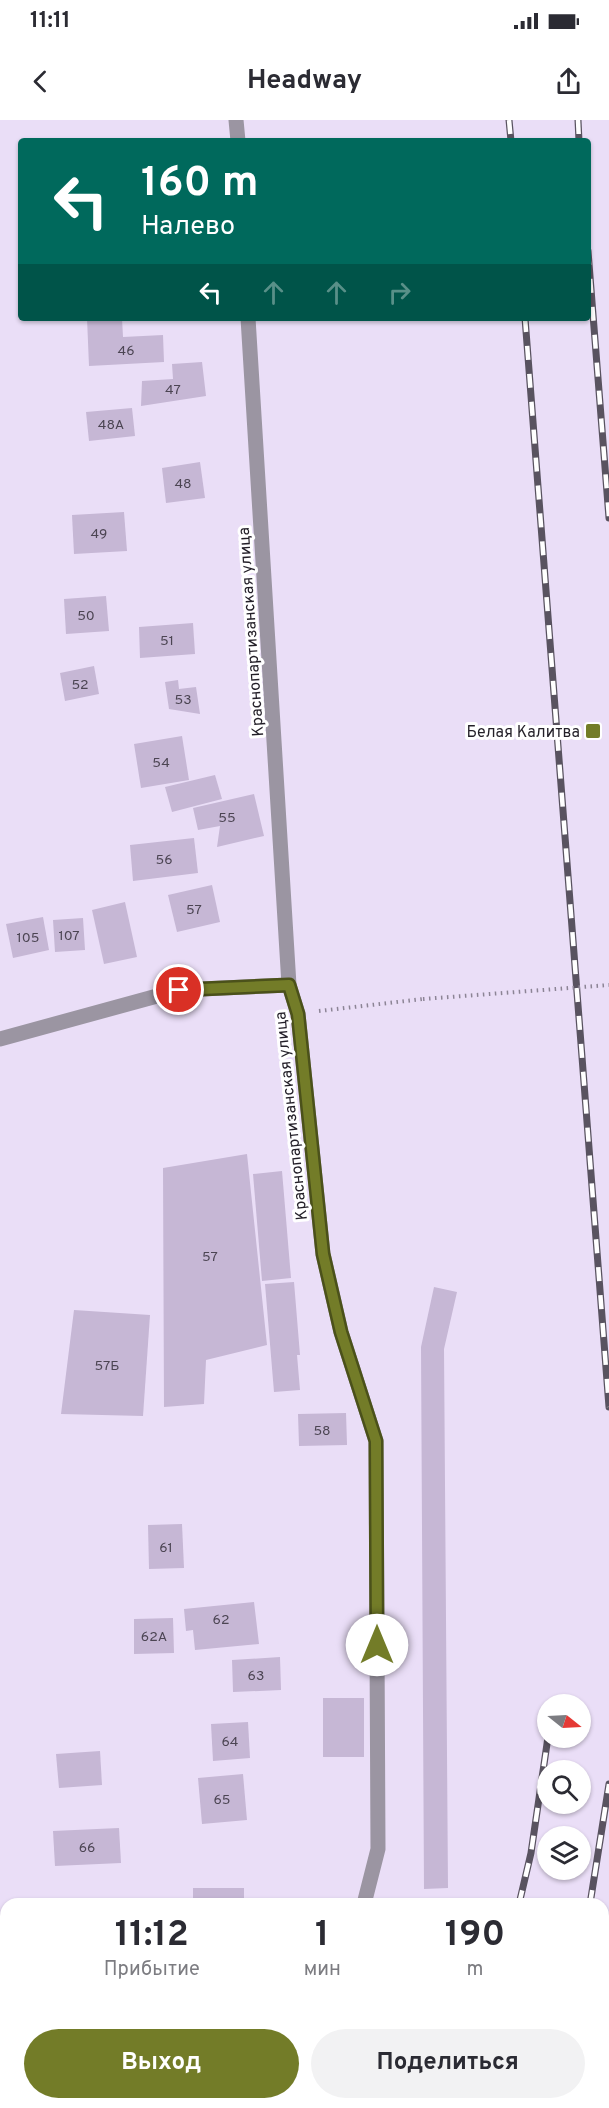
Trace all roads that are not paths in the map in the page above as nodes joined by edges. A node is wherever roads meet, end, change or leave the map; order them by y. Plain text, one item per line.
1 (236, 120) edge
2 (238, 138) edge
3 (248, 321) edge
4 (289, 985) junction
5 (0, 1039) edge
6 (366, 1898) edge

1 - 2 street
3 - 4 street, Краснопартизанская улица
4 - 5 street
4 - 6 street, Краснопартизанская улица

